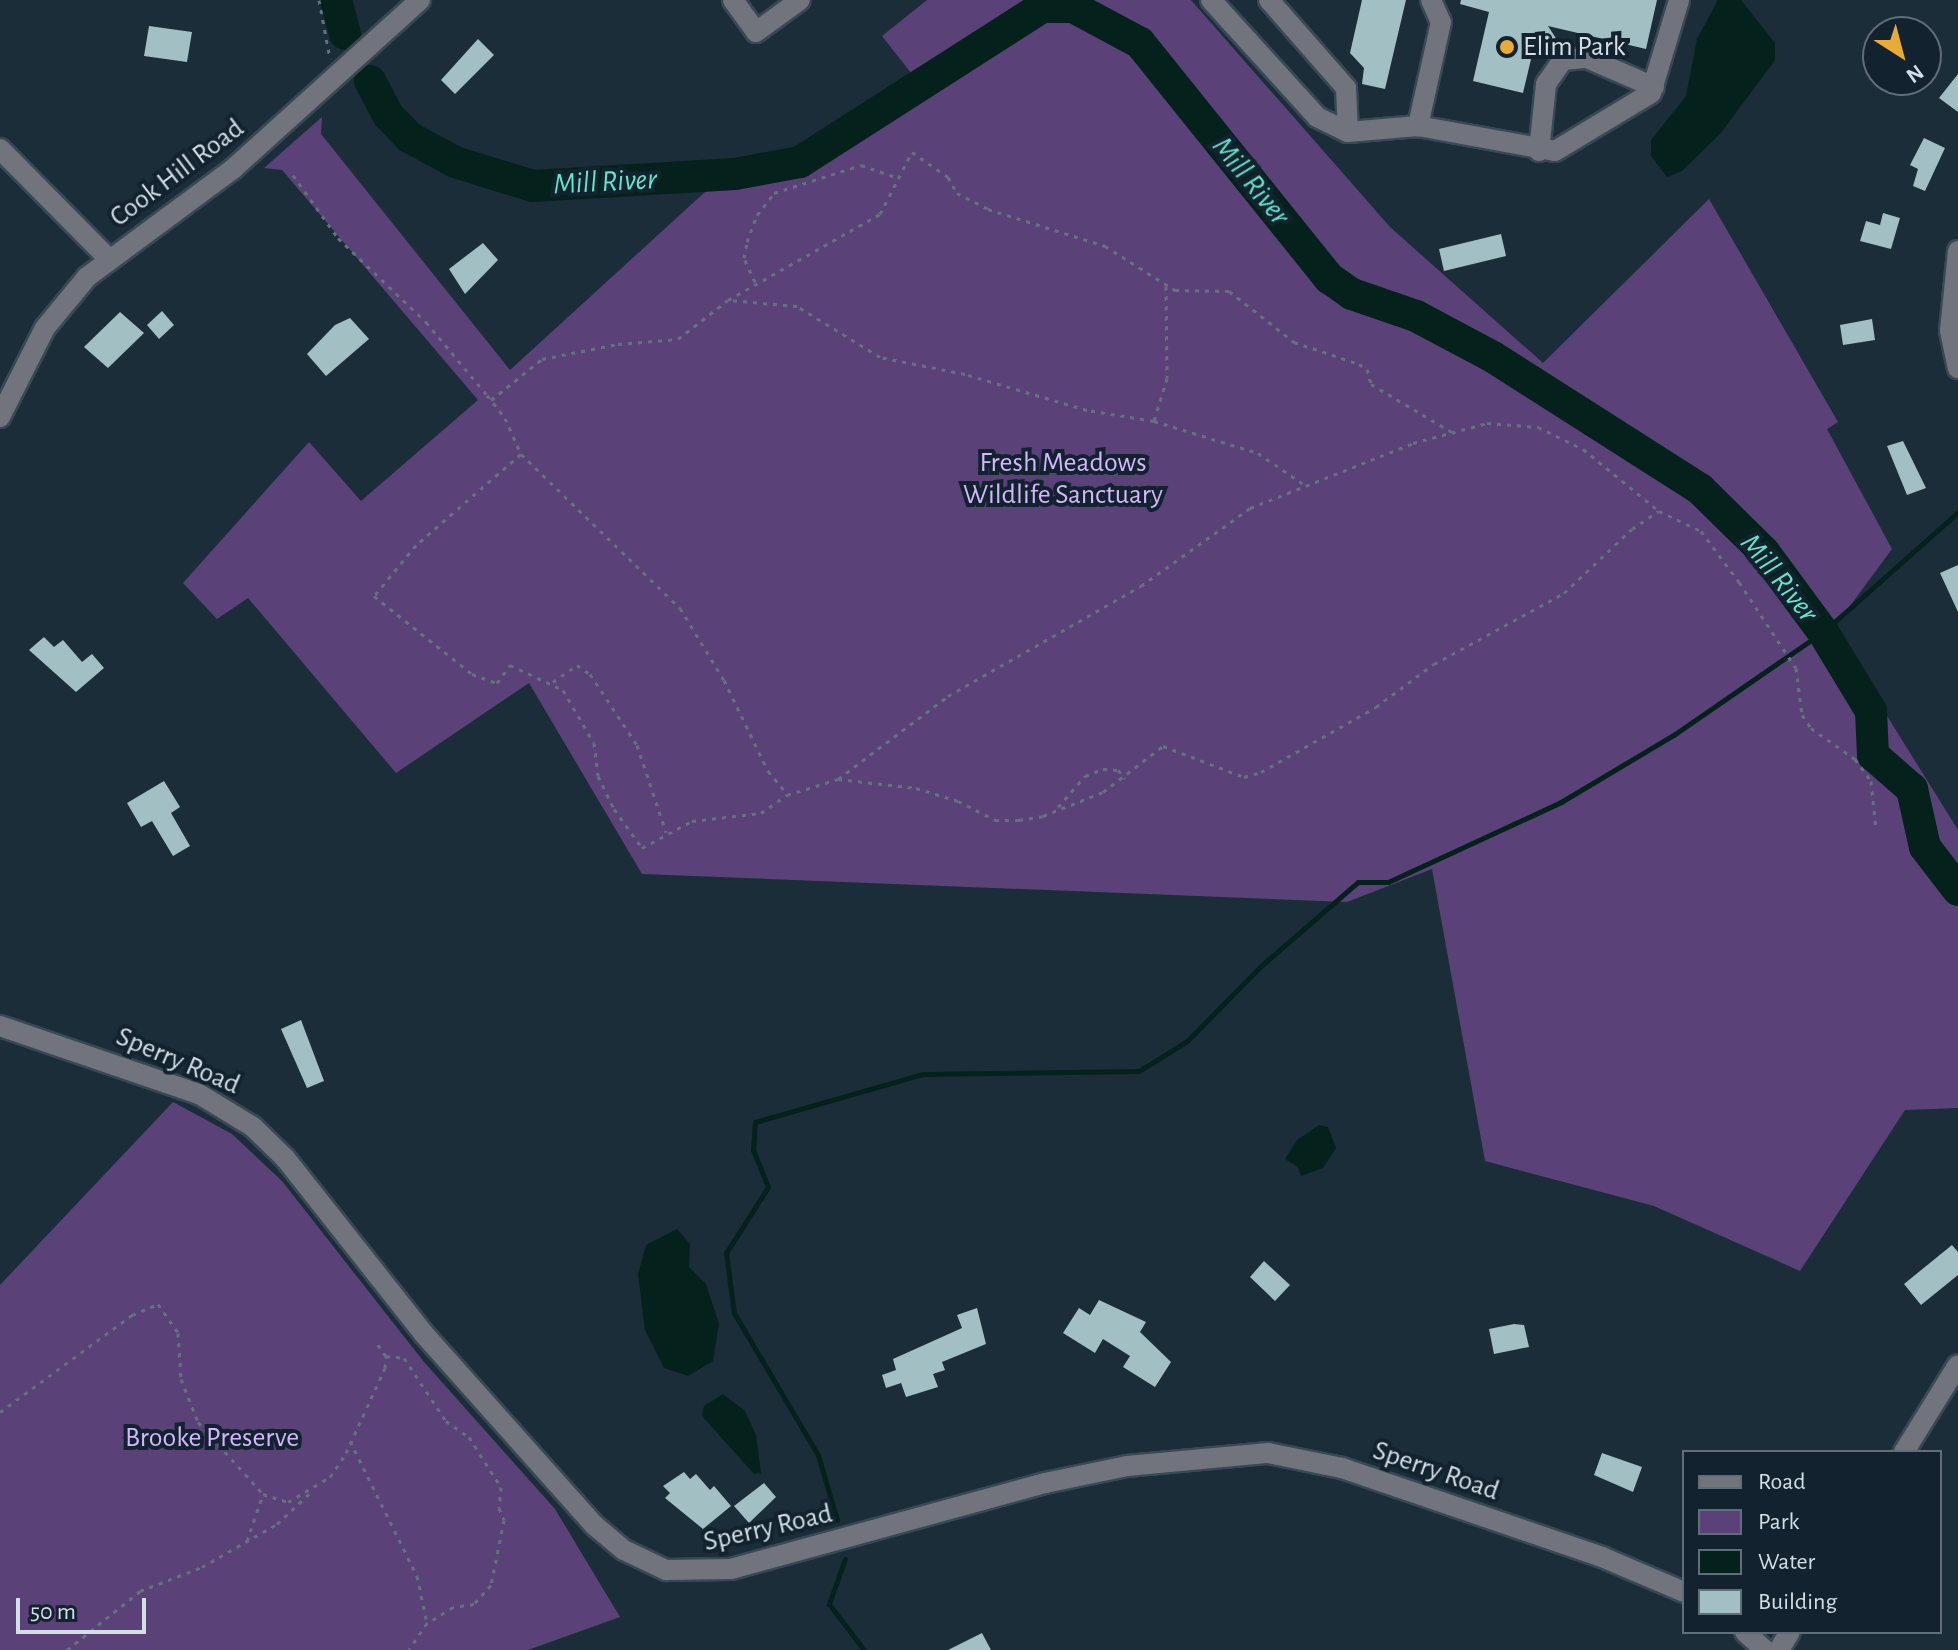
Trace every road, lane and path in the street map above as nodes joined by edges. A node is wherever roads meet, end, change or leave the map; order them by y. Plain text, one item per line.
1 (319, 0) edge
2 (420, 0) edge
3 (733, 0) edge
4 (800, 0) edge
5 (1211, 0) edge
6 (1269, 0) edge
7 (1431, 0) edge
8 (1679, 0) edge
9 (340, 76) junction
10 (1654, 87) junction
11 (1418, 126) junction
12 (1348, 132) junction
13 (0, 149) edge
14 (1539, 151) junction
15 (293, 175) dead end
16 (895, 177) junction
17 (1958, 251) edge
18 (109, 259) junction
19 (755, 282) junction
20 (1166, 286) junction
21 (728, 300) junction
22 (1958, 368) edge
23 (491, 400) junction
24 (0, 417) edge
25 (1154, 421) junction
26 (1452, 432) junction
27 (521, 454) junction
28 (1306, 486) junction
29 (1659, 511) junction
30 (552, 683) junction
31 (838, 779) junction
32 (1125, 779) junction
33 (787, 795) junction
34 (1056, 810) junction
35 (1876, 829) dead end
36 (666, 832) junction
37 (0, 1026) edge
38 (378, 1345) dead end
39 (386, 1356) junction
40 (1958, 1365) edge
41 (0, 1412) edge
42 (350, 1441) junction
43 (1905, 1450) edge
44 (313, 1490) junction
45 (263, 1494) junction
46 (247, 1541) junction
47 (1682, 1591) edge
48 (427, 1623) junction
49 (1747, 1634) edge
50 (67, 1650) edge
51 (409, 1650) edge
52 (1765, 1650) edge

1 - 9 path
2 - 9 street, Cook Hill Road
3 - 4 street
5 - 12 street
6 - 12 street
7 - 11 street
8 - 10 street
9 - 18 street, Cook Hill Road
10 - 14 street
10 - 14 street
11 - 12 street
11 - 14 street
13 - 18 street
15 - 23 path
16 - 19 path
16 - 19 path
16 - 20 path
17 - 22 street
18 - 24 street, Cook Hill Road
19 - 21 path
20 - 25 path
20 - 26 path
21 - 23 path
21 - 25 path
23 - 27 path
25 - 28 path
26 - 28 path
26 - 29 path
27 - 30 path
27 - 33 path
28 - 31 path
29 - 32 path
29 - 35 path
30 - 36 path
30 - 36 path
31 - 33 path
31 - 34 path
32 - 34 path
32 - 34 path
33 - 36 path
37 - 47 street, Sperry Road
38 - 39 path
39 - 42 path
39 - 48 path
40 - 43 street
41 - 45 path
42 - 44 path
42 - 48 path
44 - 45 path
44 - 46 path
45 - 46 path
46 - 50 path
48 - 51 path
49 - 52 street

